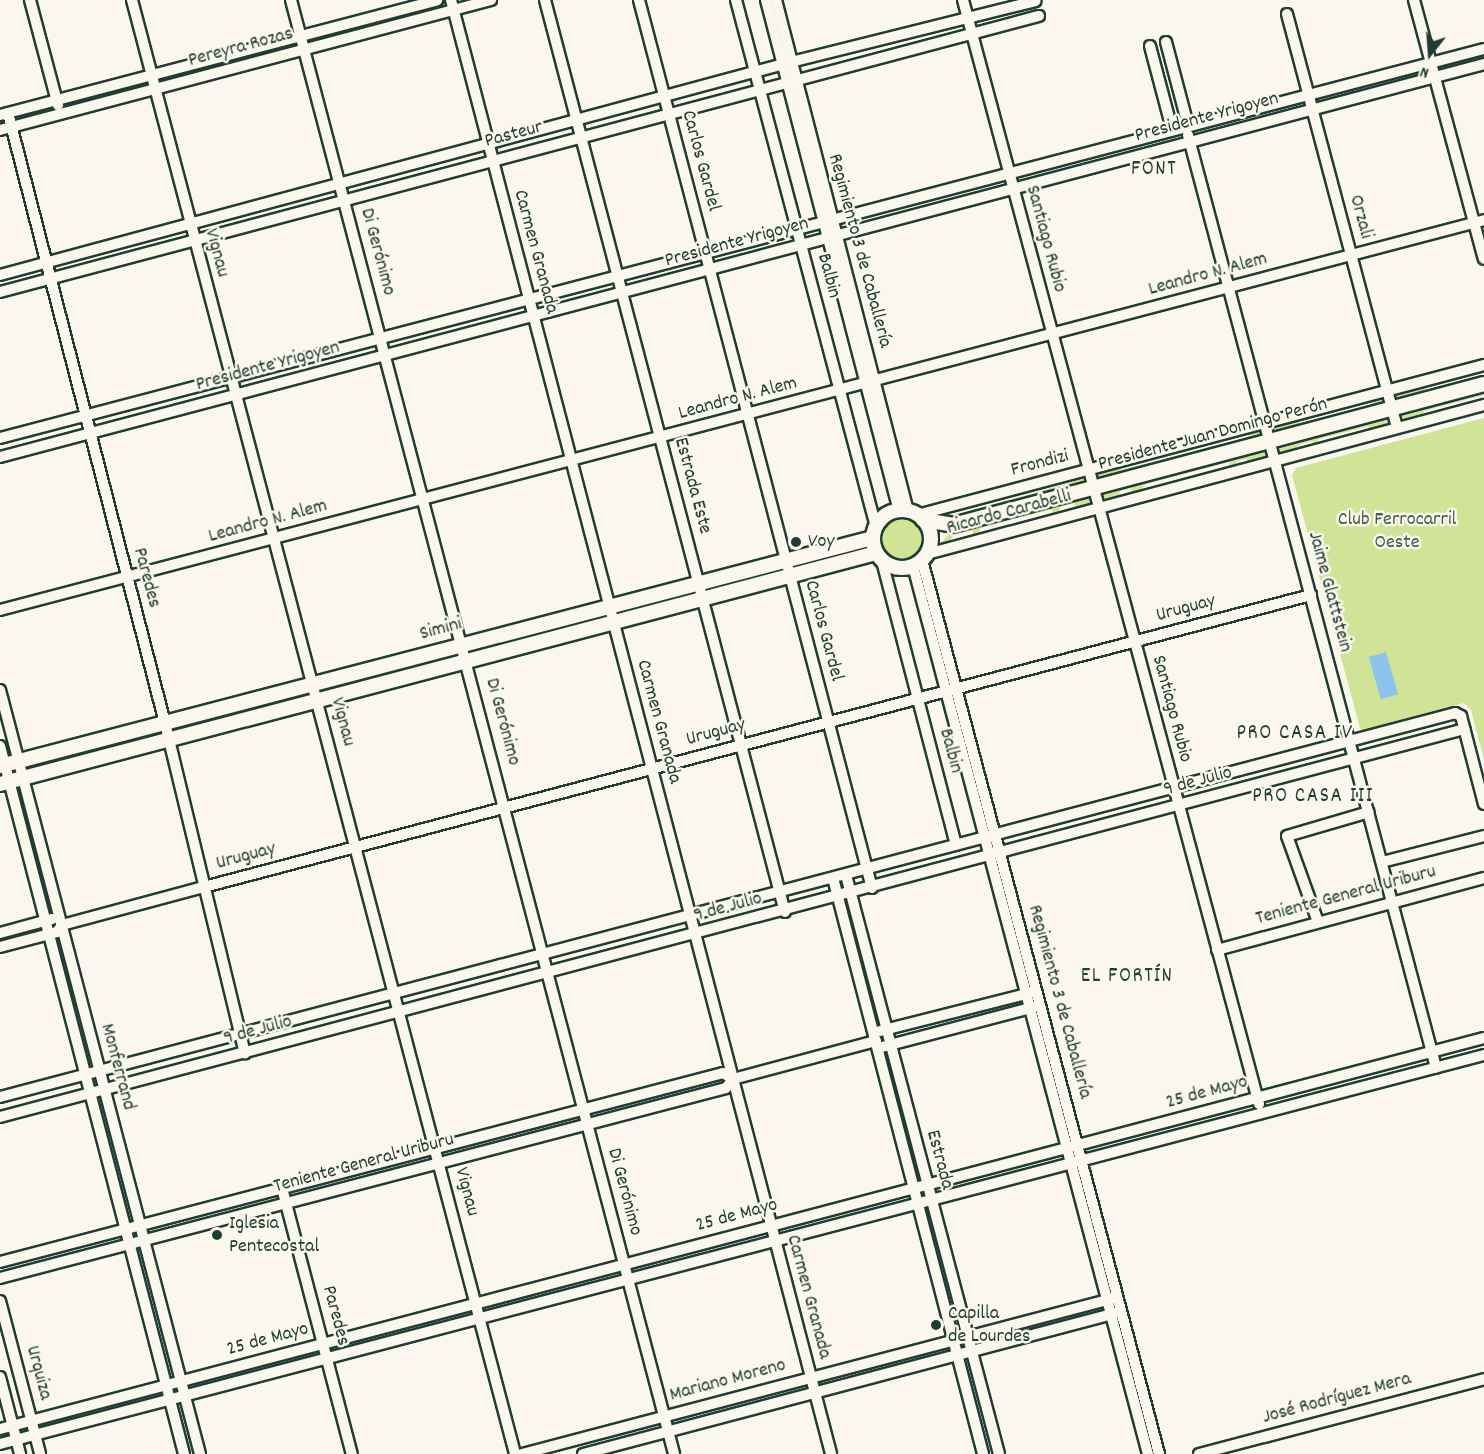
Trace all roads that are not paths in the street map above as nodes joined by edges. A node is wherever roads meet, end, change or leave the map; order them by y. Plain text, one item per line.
1 (30, 0) edge
2 (132, 0) edge
3 (291, 0) edge
4 (437, 0) edge
5 (491, 0) edge
6 (545, 0) edge
7 (639, 0) edge
8 (736, 0) edge
9 (766, 0) edge
10 (776, 0) edge
11 (963, 0) edge
12 (1414, 0) edge
13 (1035, 1) edge
14 (452, 5) edge
15 (1287, 14) dead end
16 (1039, 16) dead end
17 (967, 18) junction
18 (971, 34) junction
19 (301, 36) junction
20 (1166, 42) dead end
21 (1150, 46) dead end
22 (304, 49) junction
23 (1484, 49) edge
24 (1429, 62) junction
25 (787, 63) junction
26 (1484, 64) edge
27 (755, 72) junction
28 (152, 75) junction
29 (1435, 76) junction
30 (791, 80) junction
31 (759, 88) junction
32 (155, 89) junction
33 (1308, 93) junction
34 (664, 97) junction
35 (57, 100) junction
36 (1312, 109) junction
37 (669, 113) junction
38 (4, 114) edge
39 (60, 114) junction
40 (577, 121) junction
41 (1186, 125) junction
42 (12, 127) junction
43 (1172, 129) junction
44 (0, 130) edge
45 (581, 136) junction
46 (1191, 141) junction
47 (489, 145) junction
48 (493, 160) junction
49 (1008, 172) junction
50 (341, 185) junction
51 (1013, 188) junction
52 (345, 200) junction
53 (827, 220) junction
54 (1479, 221) edge
55 (191, 226) junction
56 (796, 228) junction
57 (832, 236) junction
58 (194, 240) junction
59 (801, 244) junction
60 (705, 252) junction
61 (1351, 255) junction
62 (1484, 259) edge
63 (46, 263) junction
64 (709, 269) junction
65 (0, 275) edge
66 (618, 275) junction
67 (50, 279) junction
68 (1230, 288) junction
69 (0, 292) edge
70 (622, 292) junction
71 (529, 298) junction
72 (533, 315) junction
73 (1052, 335) junction
74 (381, 337) junction
75 (386, 355) junction
76 (1484, 365) edge
77 (231, 377) junction
78 (870, 383) junction
79 (1484, 384) edge
80 (839, 391) junction
81 (1387, 391) junction
82 (236, 394) junction
83 (1484, 405) edge
84 (1392, 408) junction
85 (748, 415) junction
86 (85, 416) junction
87 (1265, 423) junction
88 (1397, 428) junction
89 (89, 433) junction
90 (0, 438) edge
91 (661, 438) junction
92 (1270, 441) junction
93 (0, 457) edge
94 (1275, 460) junction
95 (571, 461) junction
96 (1088, 470) junction
97 (1093, 487) junction
98 (424, 500) junction
99 (1098, 508) junction
100 (912, 514) junction
101 (952, 525) junction
102 (874, 533) junction
103 (274, 539) junction
104 (879, 557) junction
105 (923, 558) junction
106 (786, 561) junction
107 (790, 576) junction
108 (127, 577) junction
109 (699, 583) junction
110 (1311, 595) junction
111 (703, 598) junction
112 (609, 607) junction
113 (0, 610) edge
114 (613, 622) junction
115 (1134, 642) junction
116 (463, 645) junction
117 (467, 661) junction
118 (313, 684) junction
119 (951, 689) junction
120 (0, 690) edge
121 (918, 698) junction
122 (318, 700) junction
123 (828, 722) junction
124 (165, 723) junction
125 (1464, 729) junction
126 (169, 740) junction
127 (1350, 741) junction
128 (741, 745) junction
129 (0, 747) edge
130 (1354, 758) junction
131 (19, 761) junction
132 (2, 765) edge
133 (651, 768) junction
134 (23, 778) junction
135 (4, 783) edge
136 (1173, 788) junction
137 (1484, 804) edge
138 (1178, 806) junction
139 (506, 807) junction
140 (1369, 812) junction
141 (990, 836) junction
142 (1484, 836) edge
143 (956, 845) junction
144 (357, 846) junction
145 (996, 855) junction
146 (1382, 862) junction
147 (867, 869) junction
148 (846, 875) junction
149 (832, 878) junction
150 (1484, 878) edge
151 (204, 887) junction
152 (872, 888) junction
153 (780, 892) junction
154 (850, 894) junction
155 (838, 897) junction
156 (1393, 902) junction
157 (785, 912) junction
158 (690, 916) junction
159 (45, 921) junction
160 (1318, 922) junction
161 (62, 925) junction
162 (0, 933) edge
163 (49, 934) junction
164 (695, 936) junction
165 (0, 947) edge
166 (1217, 950) junction
167 (544, 954) junction
168 (549, 974) junction
169 (1032, 992) junction
170 (395, 993) junction
171 (1036, 1007) junction
172 (400, 1013) junction
173 (885, 1030) junction
174 (240, 1034) junction
175 (1484, 1038) edge
176 (876, 1041) junction
177 (889, 1045) junction
178 (1432, 1052) junction
179 (244, 1053) junction
180 (1484, 1055) edge
181 (1437, 1068) junction
182 (100, 1071) junction
183 (86, 1074) junction
184 (733, 1079) junction
185 (105, 1090) junction
186 (91, 1094) junction
187 (0, 1097) edge
188 (1257, 1098) junction
189 (584, 1109) junction
190 (1262, 1113) junction
191 (0, 1117) edge
192 (588, 1124) junction
193 (1073, 1147) junction
194 (436, 1148) junction
195 (1077, 1161) junction
196 (440, 1163) junction
197 (927, 1185) junction
198 (282, 1188) junction
199 (914, 1188) junction
200 (931, 1199) junction
201 (286, 1203) junction
202 (918, 1203) junction
203 (140, 1225) junction
204 (771, 1226) junction
205 (126, 1229) junction
206 (775, 1240) junction
207 (144, 1241) junction
208 (130, 1244) junction
209 (0, 1262) edge
210 (624, 1265) junction
211 (0, 1278) edge
212 (628, 1279) junction
213 (1113, 1299) junction
214 (0, 1300) edge
215 (476, 1304) junction
216 (1116, 1313) junction
217 (480, 1318) junction
218 (967, 1337) junction
219 (954, 1340) junction
220 (323, 1344) junction
221 (971, 1351) junction
222 (957, 1355) junction
223 (327, 1358) junction
224 (0, 1377) edge
225 (811, 1378) junction
226 (1484, 1379) edge
227 (181, 1382) junction
228 (167, 1385) junction
229 (815, 1393) junction
230 (184, 1396) junction
231 (170, 1400) junction
232 (664, 1417) junction
233 (32, 1421) junction
234 (13, 1426) junction
235 (0, 1429) edge
236 (668, 1432) junction
237 (35, 1435) junction
238 (16, 1440) junction
239 (0, 1444) edge
240 (1151, 1453) edge
241 (20, 1454) edge
242 (40, 1454) edge
243 (184, 1454) edge
244 (200, 1454) edge
245 (352, 1454) edge
246 (515, 1454) edge
247 (522, 1454) edge
248 (583, 1454) edge
249 (674, 1454) edge
250 (831, 1454) edge
251 (983, 1454) edge
252 (999, 1454) edge
253 (1199, 1454) edge

1 - 35 street
2 - 28 street, Vignau
3 - 19 street, Di Gerónimo
4 - 19 street, Pereyra Rozas
5 - 14 street, Pereyra Rozas
6 - 40 street, Estrada Este
7 - 34 street, Carlos Gardel
8 - 27 street, Balbin
9 - 25 street, Regimiento 3 de Caballería
10 - 25 street, Regimiento 3 de Caballería
11 - 17 street, Santiago Rubio
12 - 24 street
13 - 17 street, Pasteur
14 - 22 street, Pereyra Rozas
14 - 47 street, Carmen Granada
15 - 33 street, Orzali
16 - 18 street, Pasteur
17 - 18 street, Santiago Rubio
17 - 25 street, Pasteur
18 - 30 street, Pasteur
18 - 49 street, Santiago Rubio
19 - 22 street, Di Gerónimo
19 - 28 street, Pereyra Rozas
20 - 41 street, Jaime Glattstein
21 - 43 street
22 - 32 street, Pereyra Rozas
22 - 50 street, Di Gerónimo
23 - 24 street, Presidente Yrigoyen
24 - 29 street
24 - 33 street, Presidente Yrigoyen
25 - 27 street, Pasteur
25 - 30 street, Regimiento 3 de Caballería
26 - 29 street, Presidente Yrigoyen
27 - 31 street, Balbin
27 - 34 street, Pasteur
28 - 32 street, Vignau
28 - 35 street, Pereyra Rozas
29 - 36 street, Presidente Yrigoyen
29 - 54 street
30 - 31 street, Pasteur
30 - 53 street, Regimiento 3 de Caballería
31 - 37 street, Pasteur
31 - 56 street, Balbin
32 - 39 street, Pereyra Rozas
32 - 55 street, Vignau
33 - 36 street, Orzali
33 - 41 street, Presidente Yrigoyen
34 - 37 street, Carlos Gardel
34 - 40 street, Pasteur
35 - 38 street, Pereyra Rozas
35 - 39 street
36 - 46 street, Presidente Yrigoyen
36 - 61 street, Orzali
37 - 45 street, Pasteur
37 - 60 street, Carlos Gardel
38 - 42 street, Paredes
39 - 42 street, Pereyra Rozas
40 - 45 street, Estrada Este
40 - 47 street, Pasteur
41 - 43 street, Presidente Yrigoyen
41 - 46 street, Jaime Glattstein
42 - 44 street, Pereyra Rozas
42 - 63 street, Paredes
43 - 49 street, Presidente Yrigoyen
45 - 48 street, Pasteur
45 - 66 street, Estrada Este
46 - 51 street, Presidente Yrigoyen
46 - 68 street, Jaime Glattstein
47 - 48 street, Carmen Granada
47 - 50 street, Pasteur
48 - 52 street, Pasteur
48 - 71 street, Carmen Granada
49 - 51 street, Santiago Rubio
49 - 53 street, Presidente Yrigoyen
50 - 52 street, Di Gerónimo
50 - 55 street, Pasteur
51 - 57 street, Presidente Yrigoyen
51 - 73 street, Santiago Rubio
52 - 58 street, Pasteur
52 - 74 street, Di Gerónimo
53 - 56 street, Presidente Yrigoyen
53 - 57 street, Regimiento 3 de Caballería
54 - 61 street, Leandro N. Alem
54 - 62 street
55 - 58 street, Vignau
55 - 63 street, Pasteur
56 - 59 street, Balbin
56 - 60 street, Presidente Yrigoyen
57 - 59 street, Presidente Yrigoyen
57 - 78 street, Regimiento 3 de Caballería
58 - 67 street, Pasteur
58 - 77 street, Vignau
59 - 64 street, Presidente Yrigoyen
59 - 80 street, Balbin
60 - 64 street, Carlos Gardel
60 - 66 street, Presidente Yrigoyen
61 - 68 street, Leandro N. Alem
61 - 81 street, Orzali
63 - 65 street, Pasteur
63 - 67 street, Paredes
64 - 70 street, Presidente Yrigoyen
64 - 85 street, Carlos Gardel
66 - 70 street, Estrada Este
66 - 71 street, Presidente Yrigoyen
67 - 69 street, Pasteur
67 - 86 street, Paredes
68 - 73 street, Leandro N. Alem
68 - 87 street, Jaime Glattstein
70 - 72 street, Presidente Yrigoyen
70 - 91 street, Estrada Este
71 - 72 street, Carmen Granada
71 - 74 street, Presidente Yrigoyen
72 - 75 street, Presidente Yrigoyen
72 - 95 street, Carmen Granada
73 - 78 street, Leandro N. Alem
73 - 96 street, Santiago Rubio
74 - 75 street, Di Gerónimo
74 - 77 street, Presidente Yrigoyen
75 - 82 street, Presidente Yrigoyen
75 - 98 street, Di Gerónimo
76 - 81 street, Frondizi
77 - 82 street, Vignau
77 - 86 street, Presidente Yrigoyen
78 - 80 street, Leandro N. Alem
78 - 100 street, Regimiento 3 de Caballería
79 - 84 main road, Presidente Juan Domingo Perón
80 - 85 street, Leandro N. Alem
80 - 102 street, Balbin
81 - 84 street, Orzali
81 - 87 street, Frondizi
82 - 89 street, Presidente Yrigoyen
82 - 103 street, Vignau
83 - 88 street, Ricardo Carabelli
84 - 88 street, Orzali
84 - 92 main road, Presidente Juan Domingo Perón
85 - 91 street, Leandro N. Alem
85 - 106 street, Carlos Gardel
86 - 89 street, Paredes
86 - 90 street, Presidente Yrigoyen
87 - 92 street, Jaime Glattstein
87 - 96 street, Frondizi
88 - 94 street, Ricardo Carabelli
89 - 93 street, Presidente Yrigoyen
89 - 108 street, Paredes
91 - 95 street, Leandro N. Alem
91 - 109 street, Estrada Este
92 - 94 street, Jaime Glattstein
92 - 97 main road, Presidente Juan Domingo Perón
94 - 99 street, Ricardo Carabelli
94 - 110 street, Jaime Glattstein
95 - 98 street, Leandro N. Alem
95 - 112 street, Carmen Granada
96 - 97 street, Santiago Rubio
96 - 100 street, Frondizi
97 - 99 street, Santiago Rubio
97 - 101 main road, Presidente Juan Domingo Perón
98 - 103 street, Leandro N. Alem
98 - 116 street, Di Gerónimo
99 - 105 street, Ricardo Carabelli
99 - 115 street, Santiago Rubio
100 - 101 main road, Presidente Juan Domingo Perón
100 - 102 main road
100 - 105 main road
101 - 105 main road
102 - 104 main road
102 - 106 main road, Simini
103 - 108 street, Leandro N. Alem
103 - 118 street, Vignau
104 - 105 main road
104 - 107 main road, Simini
104 - 121 street, Balbin
105 - 119 street, Regimiento 3 de Caballería
106 - 107 street, Carlos Gardel
106 - 109 main road, Simini
107 - 111 main road, Simini
107 - 123 street, Carlos Gardel
108 - 113 street, Leandro N. Alem
108 - 124 street, Paredes
109 - 111 street, Estrada Este
109 - 112 main road, Simini
110 - 115 street, Uruguay
110 - 127 street, Jaime Glattstein
111 - 114 main road, Simini
111 - 128 street, Estrada Este
112 - 114 street, Carmen Granada
112 - 116 main road, Simini
114 - 117 main road, Simini
114 - 133 street, Carmen Granada
115 - 119 street, Uruguay
115 - 136 street, Santiago Rubio
116 - 117 street, Di Gerónimo
116 - 118 main road, Simini
117 - 122 main road, Simini
117 - 139 street, Di Gerónimo
118 - 122 street, Vignau
118 - 124 main road, Simini
119 - 121 street, Uruguay
119 - 141 street, Regimiento 3 de Caballería
120 - 131 street, Monferrand
121 - 123 street, Uruguay
121 - 143 street, Balbin
122 - 126 main road, Simini
122 - 144 street, Vignau
123 - 128 street, Uruguay
123 - 147 street, Carlos Gardel
124 - 126 street, Paredes
124 - 131 main road, Simini
125 - 127 street, 9 de Julio
125 - 130 street, 9 de Julio
125 - 137 street
126 - 134 main road, Simini
126 - 151 street, Paredes
127 - 130 street, Jaime Glattstein
127 - 136 street, 9 de Julio
128 - 133 street, Uruguay
128 - 153 street, Estrada Este
129 - 132 street, Monferrand
130 - 138 street, 9 de Julio
130 - 140 street, Jaime Glattstein
131 - 132 main road, Simini
131 - 134 street, Monferrand
132 - 135 street, Monferrand
133 - 139 street, Uruguay
133 - 158 street, Carmen Granada
134 - 135 main road, Simini
134 - 161 street, Monferrand
135 - 159 street, Monferrand
136 - 138 street, Santiago Rubio
136 - 141 street, 9 de Julio
138 - 145 street, 9 de Julio
138 - 166 street, Santiago Rubio
139 - 144 street, Uruguay
139 - 167 street, Di Gerónimo
140 - 146 street, Jaime Glattstein
140 - 160 street
141 - 143 street, 9 de Julio
141 - 145 street, Regimiento 3 de Caballería
142 - 146 street
143 - 147 street, 9 de Julio
144 - 151 street, Uruguay
144 - 170 street, Vignau
145 - 152 street, 9 de Julio
145 - 169 street, Regimiento 3 de Caballería
146 - 156 street, Jaime Glattstein
147 - 148 street, 9 de Julio
147 - 152 street, Carlos Gardel
148 - 149 street, 9 de Julio
148 - 154 street, Estrada
149 - 153 street, 9 de Julio
149 - 155 street, Estrada
150 - 156 street, Teniente General Uriburu
151 - 161 street, Uruguay
151 - 174 street, Paredes
152 - 154 street, 9 de Julio
153 - 157 street, Estrada Este
153 - 158 street, 9 de Julio
154 - 155 street, 9 de Julio
154 - 173 street, Estrada
155 - 157 street, 9 de Julio
155 - 176 street, Estrada
156 - 160 street, Teniente General Uriburu
156 - 178 street, Jaime Glattstein
157 - 164 street, 9 de Julio
158 - 164 street, Carmen Granada
158 - 167 street, 9 de Julio
159 - 161 street, Uruguay
159 - 162 street, Uruguay
159 - 163 street, Monferrand
160 - 166 street, Teniente General Uriburu
161 - 163 street, Uruguay
161 - 182 street, Monferrand
163 - 165 street, Uruguay
163 - 183 street, Monferrand
164 - 168 street, 9 de Julio
164 - 184 street, Carmen Granada
166 - 188 street, Santiago Rubio
167 - 168 street, Di Gerónimo
167 - 170 street, 9 de Julio
168 - 172 street, 9 de Julio
168 - 189 street, Di Gerónimo
169 - 171 street, Regimiento 3 de Caballería
169 - 173 street
170 - 172 street, Vignau
170 - 174 street, 9 de Julio
171 - 177 street
171 - 193 street, Regimiento 3 de Caballería
172 - 179 street, 9 de Julio
172 - 194 street, Vignau
173 - 176 street
173 - 177 street, Estrada
174 - 179 street, Paredes
174 - 182 street, 9 de Julio
175 - 178 street, 25 de Mayo
176 - 177 street
176 - 184 street, Teniente General Uriburu
176 - 199 street, Estrada
177 - 197 street, Estrada
178 - 181 street, Jaime Glattstein
178 - 188 street, 25 de Mayo
179 - 185 street, 9 de Julio
180 - 181 street, 25 de Mayo
181 - 190 street, 25 de Mayo
182 - 183 street, 9 de Julio
182 - 185 street, Monferrand
183 - 186 street, Monferrand
183 - 187 street, 9 de Julio
184 - 189 street, Teniente General Uriburu
184 - 192 street, Teniente General Uriburu
184 - 204 street, Carmen Granada
185 - 186 street, 9 de Julio
185 - 203 street, Monferrand
186 - 191 street, 9 de Julio
186 - 205 street, Monferrand
188 - 190 street, Santiago Rubio
188 - 193 street, 25 de Mayo
189 - 192 street, Di Gerónimo
189 - 194 street, Teniente General Uriburu
190 - 195 street, 25 de Mayo
192 - 196 street, Teniente General Uriburu
192 - 210 street, Di Gerónimo
193 - 195 street, Regimiento 3 de Caballería
193 - 197 street, 25 de Mayo
194 - 196 street, Vignau
194 - 198 street, Teniente General Uriburu
195 - 200 street, 25 de Mayo
195 - 213 street, Regimiento 3 de Caballería
196 - 201 street, Teniente General Uriburu
196 - 215 street, Vignau
197 - 199 street, 25 de Mayo
197 - 200 street, Estrada
198 - 201 street, Paredes
198 - 203 street, Teniente General Uriburu
199 - 202 street, Estrada
199 - 204 street, 25 de Mayo
200 - 202 street, 25 de Mayo
200 - 218 street, Estrada
201 - 207 street, Teniente General Uriburu
201 - 220 street, Paredes
202 - 206 street, 25 de Mayo
202 - 219 street, Estrada
203 - 205 street, Teniente General Uriburu
203 - 207 street, Monferrand
204 - 206 street, Carmen Granada
204 - 210 street, 25 de Mayo
205 - 208 street, Monferrand
205 - 209 street, Teniente General Uriburu
206 - 212 street, 25 de Mayo
206 - 225 street, Carmen Granada
207 - 208 street, Teniente General Uriburu
207 - 227 street, Monferrand
208 - 211 street, Teniente General Uriburu
208 - 228 street, Monferrand
210 - 212 street, Di Gerónimo
210 - 215 street, 25 de Mayo
212 - 217 street, 25 de Mayo
212 - 232 street, Di Gerónimo
213 - 216 street, Regimiento 3 de Caballería
213 - 218 street, Mariano Moreno
214 - 233 street, Urquiza
215 - 217 street, Vignau
215 - 220 street, 25 de Mayo
216 - 221 street, Mariano Moreno
216 - 240 street, Regimiento 3 de Caballería
217 - 223 street, 25 de Mayo
217 - 246 street, Vignau
218 - 219 street, Mariano Moreno
218 - 221 street, Estrada
219 - 222 street, Estrada
219 - 225 street, Mariano Moreno
220 - 223 street, Paredes
220 - 227 street, 25 de Mayo
221 - 222 street, Mariano Moreno
221 - 252 street, Estrada
222 - 229 street, Mariano Moreno
222 - 251 street, Estrada
223 - 230 street, 25 de Mayo
223 - 245 street, Paredes
224 - 234 street, Urquiza
225 - 229 street, Carmen Granada
225 - 232 street, Mariano Moreno
226 - 253 street, José Rodríguez Mera
227 - 228 street, 25 de Mayo
227 - 230 street, Monferrand
228 - 231 street, Monferrand
228 - 233 street, 25 de Mayo
229 - 236 street, Mariano Moreno
229 - 250 street, Carmen Granada
230 - 231 street, 25 de Mayo
230 - 244 street, Monferrand
231 - 237 street, 25 de Mayo
231 - 243 street, Monferrand
232 - 236 street, Di Gerónimo
232 - 247 street, Mariano Moreno
233 - 234 street, 25 de Mayo
233 - 237 street, Urquiza
234 - 235 street, 25 de Mayo
234 - 238 street, Urquiza
236 - 248 street, Mariano Moreno
236 - 249 street, Di Gerónimo
237 - 238 street, 25 de Mayo
237 - 242 street, Urquiza
238 - 239 street, 25 de Mayo
238 - 241 street, Urquiza

